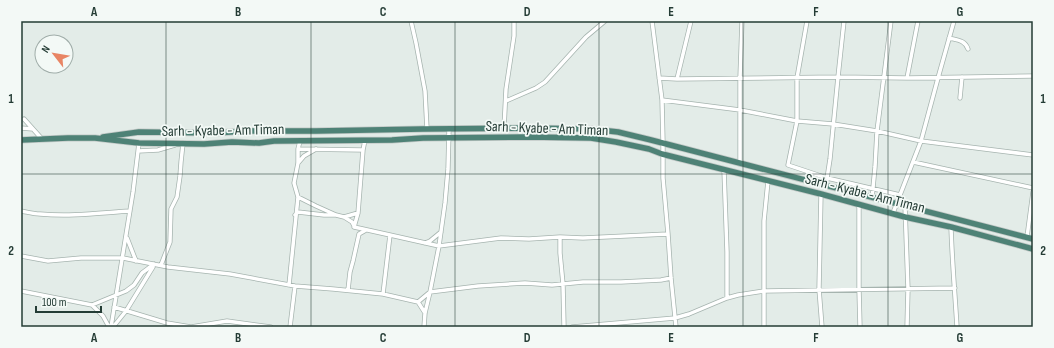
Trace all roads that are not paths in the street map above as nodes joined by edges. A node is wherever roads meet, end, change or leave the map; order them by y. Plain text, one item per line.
1 (411, 21) edge
2 (514, 21) edge
3 (605, 21) edge
4 (652, 21) edge
5 (691, 21) edge
6 (742, 21) edge
7 (807, 21) edge
8 (844, 21) edge
9 (891, 21) edge
10 (918, 21) edge
11 (954, 21) edge
12 (949, 38) junction
13 (968, 49) dead end
14 (838, 76) junction
15 (1033, 76) edge
16 (884, 77) junction
17 (962, 77) junction
18 (659, 78) junction
19 (740, 78) junction
20 (797, 78) junction
21 (907, 78) junction
22 (938, 78) junction
23 (677, 79) junction
24 (960, 98) dead end
25 (662, 100) junction
26 (506, 101) junction
27 (740, 110) junction
28 (24, 119) dead end
29 (797, 121) junction
30 (833, 124) junction
31 (21, 128) edge
32 (504, 128) junction
33 (33, 129) junction
34 (427, 129) junction
35 (449, 129) junction
36 (877, 131) junction
37 (95, 138) junction
38 (449, 138) junction
39 (42, 139) junction
40 (21, 140) edge
41 (365, 140) junction
42 (300, 141) junction
43 (921, 141) junction
44 (138, 143) junction
45 (183, 143) junction
46 (663, 144) junction
47 (298, 149) junction
48 (316, 149) junction
49 (363, 150) junction
50 (138, 151) junction
51 (662, 154) junction
52 (1033, 155) edge
53 (913, 162) junction
54 (298, 163) junction
55 (740, 164) junction
56 (724, 170) junction
57 (806, 171) junction
58 (827, 178) junction
59 (804, 180) junction
60 (768, 181) junction
61 (826, 185) junction
62 (1033, 188) edge
63 (873, 189) junction
64 (1033, 192) edge
65 (821, 194) junction
66 (900, 195) junction
67 (298, 197) junction
68 (872, 198) junction
69 (859, 204) junction
70 (896, 204) junction
71 (905, 206) junction
72 (21, 211) edge
73 (130, 211) junction
74 (358, 213) junction
75 (893, 213) junction
76 (295, 215) junction
77 (336, 215) junction
78 (344, 217) junction
79 (905, 217) junction
80 (354, 227) junction
81 (951, 227) junction
82 (366, 230) junction
83 (441, 232) junction
84 (668, 234) junction
85 (390, 235) junction
86 (126, 236) junction
87 (560, 237) junction
88 (1030, 238) edge
89 (424, 243) junction
90 (439, 246) junction
91 (1033, 249) edge
92 (21, 256) edge
93 (123, 258) junction
94 (136, 261) junction
95 (154, 264) junction
96 (161, 266) junction
97 (671, 278) junction
98 (563, 284) junction
99 (289, 285) junction
100 (295, 286) junction
101 (955, 288) junction
102 (819, 289) junction
103 (859, 289) junction
104 (908, 289) junction
105 (348, 290) junction
106 (21, 291) edge
107 (764, 291) junction
108 (430, 292) junction
109 (384, 294) junction
110 (116, 296) junction
111 (727, 298) junction
112 (418, 302) junction
113 (92, 306) junction
114 (114, 307) junction
115 (126, 311) junction
116 (425, 313) junction
117 (675, 318) junction
118 (111, 327) edge
119 (191, 327) edge
120 (271, 327) edge
121 (290, 327) edge
122 (424, 327) edge
123 (564, 327) edge
124 (572, 327) edge
125 (676, 327) edge
126 (764, 327) edge
127 (822, 327) edge
128 (860, 327) edge
129 (907, 327) edge
130 (957, 327) edge

1 - 34 street
2 - 26 street
3 - 26 street
4 - 18 street
5 - 23 street
6 - 19 street
7 - 20 street
8 - 14 street
9 - 16 street
10 - 21 street
11 - 12 street
12 - 13 street
12 - 22 street
14 - 16 street
14 - 20 street
14 - 30 street
15 - 17 street
16 - 21 street
16 - 36 street
17 - 22 street
17 - 24 street
18 - 23 street
18 - 25 street
19 - 20 street
19 - 23 street
19 - 27 street
20 - 29 street
21 - 22 street
22 - 43 street
25 - 27 street
25 - 46 street
26 - 32 street
27 - 29 street
27 - 55 street
28 - 33 street
29 - 30 street
29 - 57 street
30 - 36 street
30 - 58 street
31 - 33 street
32 - 35 highway, Sarh - Kyabe - Am Timan
32 - 46 highway, Sarh - Kyabe - Am Timan
33 - 39 street
34 - 35 highway, Sarh - Kyabe - Am Timan
34 - 37 highway, Sarh - Kyabe - Am Timan
35 - 38 street
36 - 43 street
36 - 63 street
37 - 39 highway, Sarh - Kyabe - Am Timan
37 - 44 highway, Sarh - Kyabe - Am Timan
38 - 41 highway, Sarh - Kyabe - Am Timan
38 - 51 highway, Sarh - Kyabe - Am Timan
38 - 83 street
39 - 40 highway, Sarh - Kyabe - Am Timan
41 - 42 highway, Sarh - Kyabe - Am Timan
41 - 49 street
42 - 45 highway, Sarh - Kyabe - Am Timan
42 - 47 street
43 - 52 street
43 - 53 street
44 - 45 highway, Sarh - Kyabe - Am Timan
44 - 50 street
45 - 50 street
45 - 96 street
46 - 51 street
46 - 55 highway, Sarh - Kyabe - Am Timan
47 - 48 street
47 - 54 street
48 - 49 street
48 - 54 street
49 - 74 street
50 - 73 street
51 - 56 highway, Sarh - Kyabe - Am Timan
51 - 84 street
53 - 62 street
53 - 66 street
54 - 67 street
55 - 59 highway, Sarh - Kyabe - Am Timan
56 - 60 highway, Sarh - Kyabe - Am Timan
56 - 111 street
57 - 58 street
57 - 59 street
58 - 61 street
58 - 63 street
59 - 61 highway, Sarh - Kyabe - Am Timan
60 - 65 highway, Sarh - Kyabe - Am Timan
60 - 107 street
61 - 68 highway, Sarh - Kyabe - Am Timan
63 - 66 street
63 - 68 street
64 - 88 street
65 - 69 highway, Sarh - Kyabe - Am Timan
65 - 102 street
66 - 70 street
67 - 76 street
67 - 77 street
68 - 70 highway, Sarh - Kyabe - Am Timan
69 - 75 highway, Sarh - Kyabe - Am Timan
69 - 103 street
70 - 71 highway, Sarh - Kyabe - Am Timan
70 - 75 street
71 - 79 street
71 - 88 highway, Sarh - Kyabe - Am Timan
72 - 73 street
73 - 86 street
74 - 78 street
74 - 80 street
75 - 79 highway, Sarh - Kyabe - Am Timan
76 - 77 street
76 - 99 street
77 - 78 street
78 - 80 street
79 - 81 highway, Sarh - Kyabe - Am Timan
79 - 104 street
80 - 82 street
81 - 91 highway, Sarh - Kyabe - Am Timan
81 - 101 street
82 - 85 street
82 - 105 street
83 - 89 street
83 - 90 street
84 - 87 street
84 - 97 street
85 - 89 street
85 - 109 street
86 - 93 street
86 - 94 street
87 - 90 street
87 - 98 street
89 - 90 street
90 - 108 street
92 - 93 street
93 - 94 street
93 - 110 street
94 - 95 street
95 - 96 street
95 - 110 street
95 - 115 street
96 - 99 street
97 - 98 street
97 - 117 street
98 - 108 street
98 - 123 street
99 - 100 street
100 - 105 street
100 - 121 street
101 - 104 street
101 - 130 street
102 - 103 street
102 - 107 street
102 - 127 street
103 - 104 street
103 - 128 street
104 - 129 street
105 - 109 street
106 - 113 street
107 - 111 street
107 - 126 street
108 - 112 street
108 - 116 street
109 - 112 street
110 - 113 street
110 - 114 street
111 - 117 street
112 - 116 street
113 - 118 street
114 - 115 street
114 - 118 street
115 - 118 street
115 - 119 street
116 - 122 street
117 - 124 street
117 - 125 street
119 - 120 street

